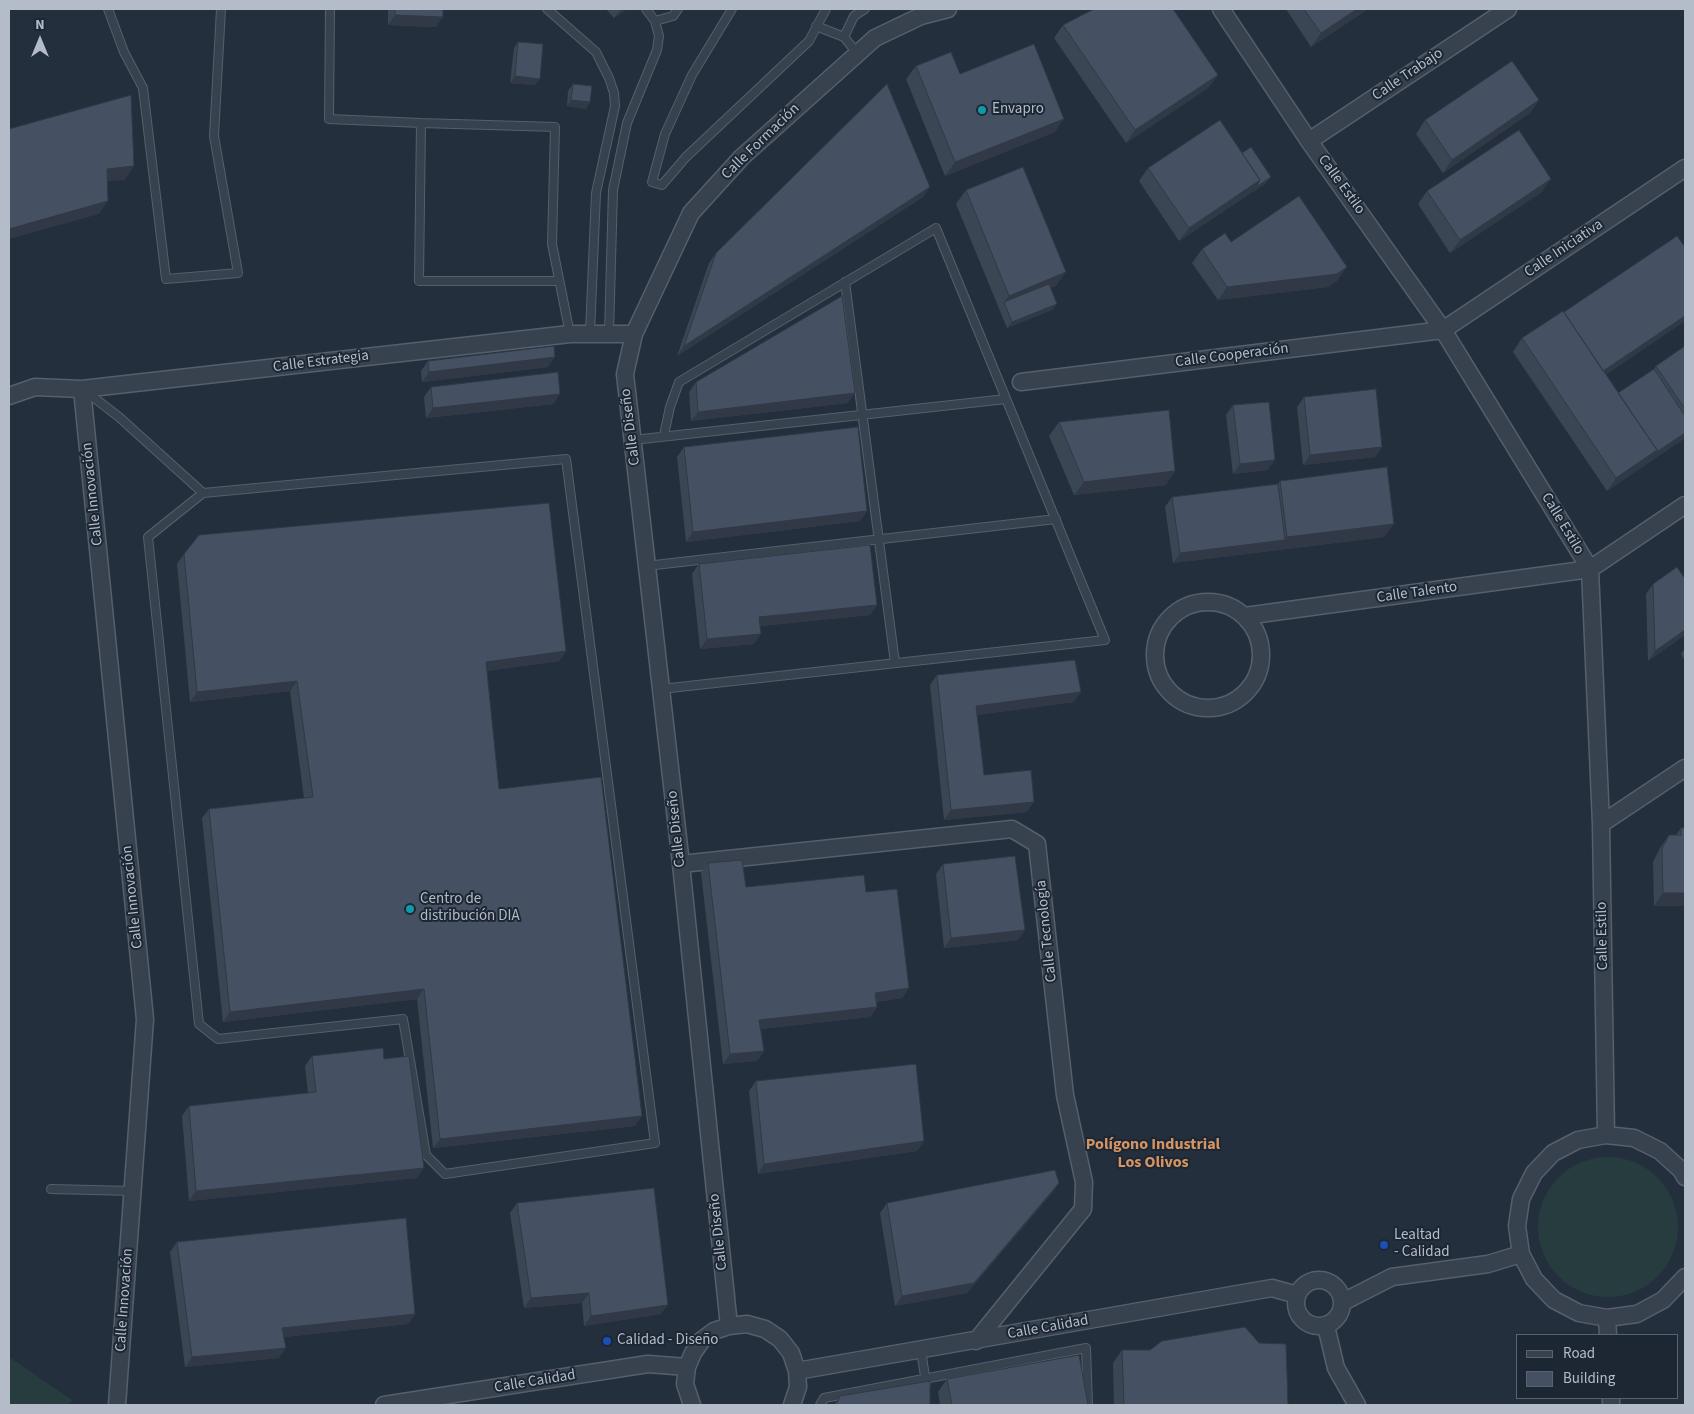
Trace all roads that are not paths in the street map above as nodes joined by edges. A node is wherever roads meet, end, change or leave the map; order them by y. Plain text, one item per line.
1 (108, 9) edge
2 (221, 9) edge
3 (330, 9) edge
4 (547, 9) edge
5 (646, 9) edge
6 (678, 9) edge
7 (732, 9) edge
8 (826, 9) edge
9 (865, 9) edge
10 (948, 9) edge
11 (1221, 9) edge
12 (1508, 9) edge
13 (655, 21) junction
14 (816, 26) junction
15 (844, 37) junction
16 (857, 53) junction
17 (421, 123) junction
18 (1309, 141) junction
19 (1685, 168) edge
20 (559, 281) junction
21 (845, 282) junction
22 (1444, 330) junction
23 (590, 332) junction
24 (609, 333) junction
25 (570, 334) junction
26 (634, 334) junction
27 (1021, 382) dead end
28 (82, 389) junction
29 (9, 396) edge
30 (1006, 399) junction
31 (863, 414) junction
32 (664, 435) junction
33 (633, 440) junction
34 (203, 493) junction
35 (1685, 505) edge
36 (1056, 520) junction
37 (878, 539) junction
38 (646, 566) junction
39 (1590, 569) junction
40 (1245, 616) junction
41 (895, 663) junction
42 (661, 690) junction
43 (1685, 768) edge
44 (1601, 824) junction
45 (681, 864) junction
46 (1606, 1135) junction
47 (1684, 1172) edge
48 (51, 1189) dead end
49 (133, 1191) junction
50 (1522, 1254) junction
51 (1685, 1278) edge
52 (1297, 1295) junction
53 (1343, 1302) junction
54 (1607, 1318) junction
55 (729, 1326) junction
56 (1326, 1326) junction
57 (1608, 1334) edge
58 (976, 1340) junction
59 (921, 1350) junction
60 (687, 1367) junction
61 (797, 1371) junction
62 (926, 1380) junction
63 (926, 1388) edge
64 (117, 1405) edge
65 (384, 1405) edge
66 (692, 1405) edge
67 (792, 1405) edge
68 (820, 1405) edge
69 (1088, 1405) edge
70 (1357, 1405) edge

1 - 2 lane
3 - 17 lane
4 - 23 lane
5 - 13 lane
6 - 13 lane
7 - 14 lane
8 - 14 lane
9 - 15 lane
10 - 16 street, Calle Formación
11 - 18 street, Calle Estilo
12 - 18 street, Calle Trabajo
13 - 24 lane
14 - 15 lane
15 - 16 lane
16 - 26 street, Calle Formación
17 - 20 lane
17 - 20 lane
18 - 22 street, Calle Estilo
19 - 22 street, Calle Iniciativa
20 - 25 lane
21 - 30 lane
21 - 31 lane
21 - 32 lane
22 - 27 street, Calle Cooperación
22 - 39 street, Calle Estilo
23 - 24 street, Calle Estrategia
23 - 25 street, Calle Estrategia
24 - 26 street, Calle Estrategia
25 - 28 street, Calle Estrategia
26 - 33 street, Calle Diseño
28 - 29 street, Calle Estrategia
28 - 34 lane
28 - 49 street, Calle Innovación
30 - 31 lane
30 - 36 lane
31 - 32 lane
31 - 37 lane
32 - 33 lane
33 - 38 street, Calle Diseño
34 - 34 lane
35 - 39 street
36 - 37 lane
36 - 41 lane
37 - 38 lane
37 - 41 lane
38 - 42 street, Calle Diseño
39 - 40 street, Calle Talento
39 - 44 street, Calle Estilo
40 - 40 street
41 - 42 lane
42 - 45 street, Calle Diseño
43 - 44 street
44 - 46 street, Calle Estilo
45 - 55 street, Calle Diseño
45 - 58 street, Calle Tecnología
46 - 47 street
46 - 50 street
48 - 49 lane
49 - 64 street, Calle Innovación
50 - 53 street
50 - 54 street
51 - 54 street
52 - 53 street
52 - 56 street
52 - 58 street, Calle Calidad
53 - 56 street
54 - 57 street
55 - 60 street
55 - 61 street
56 - 70 street
58 - 59 street, Calle Calidad
59 - 61 street, Calle Calidad
59 - 62 lane
60 - 65 street, Calle Calidad
60 - 66 street
61 - 67 street
62 - 63 lane
62 - 68 lane
62 - 69 lane

